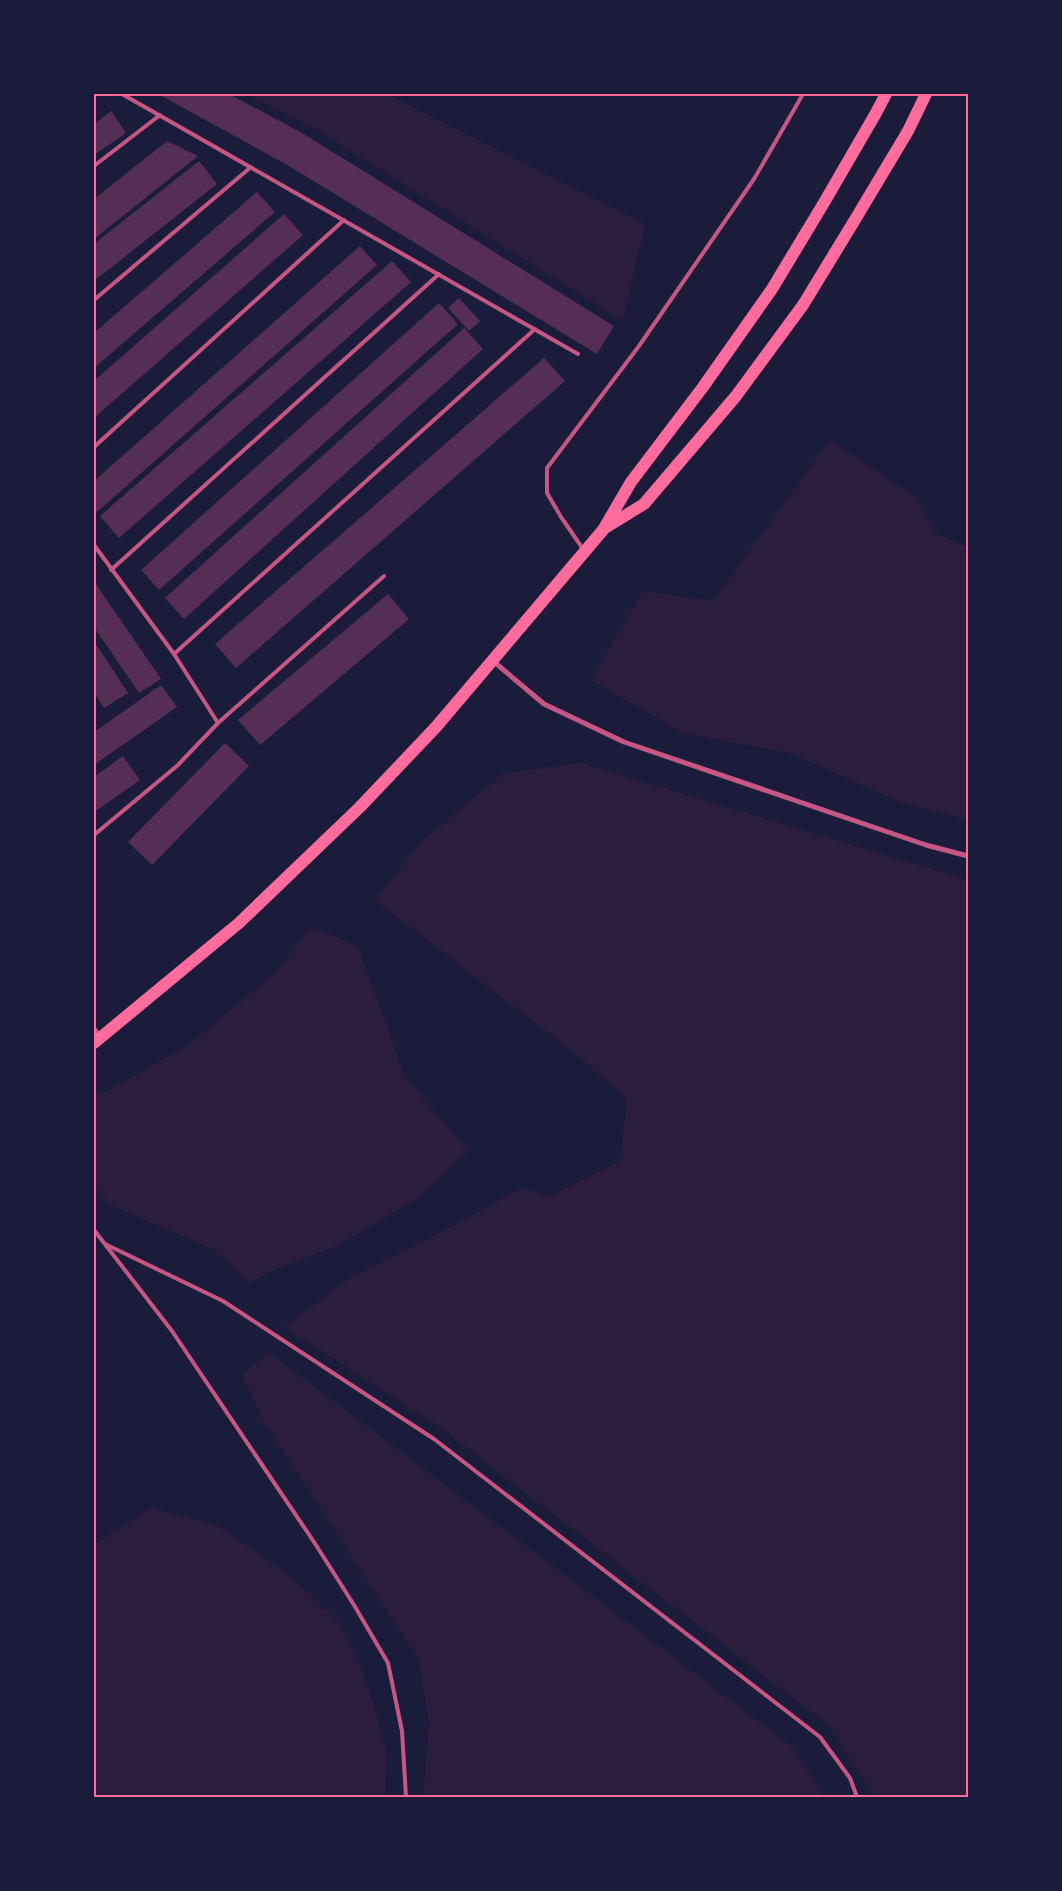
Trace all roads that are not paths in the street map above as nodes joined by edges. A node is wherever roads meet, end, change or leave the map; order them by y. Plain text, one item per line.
1 (122, 94) edge
2 (803, 94) edge
3 (886, 94) edge
4 (926, 94) edge
5 (160, 115) junction
6 (94, 166) edge
7 (251, 167) junction
8 (344, 220) junction
9 (439, 274) junction
10 (94, 300) edge
11 (535, 329) junction
12 (578, 354) dead end
13 (94, 447) edge
14 (603, 530) junction
15 (94, 545) edge
16 (585, 551) junction
17 (110, 570) junction
18 (384, 576) dead end
19 (174, 654) junction
20 (492, 661) junction
21 (218, 723) junction
22 (94, 836) edge
23 (968, 856) edge
24 (96, 1037) edge
25 (94, 1230) edge
26 (104, 1244) junction
27 (406, 1797) edge
28 (856, 1797) edge

1 - 5 lane
2 - 16 lane
3 - 14 main road
4 - 14 main road
5 - 6 lane
5 - 7 lane
7 - 8 lane
7 - 10 lane
8 - 9 lane
8 - 13 lane
9 - 11 lane
9 - 17 lane
11 - 12 lane
11 - 19 lane
14 - 16 main road
15 - 17 lane
16 - 20 main road
17 - 19 lane
18 - 21 lane
19 - 21 lane
20 - 23 street
20 - 24 main road
21 - 22 lane
25 - 26 lane
26 - 27 lane
26 - 28 lane

